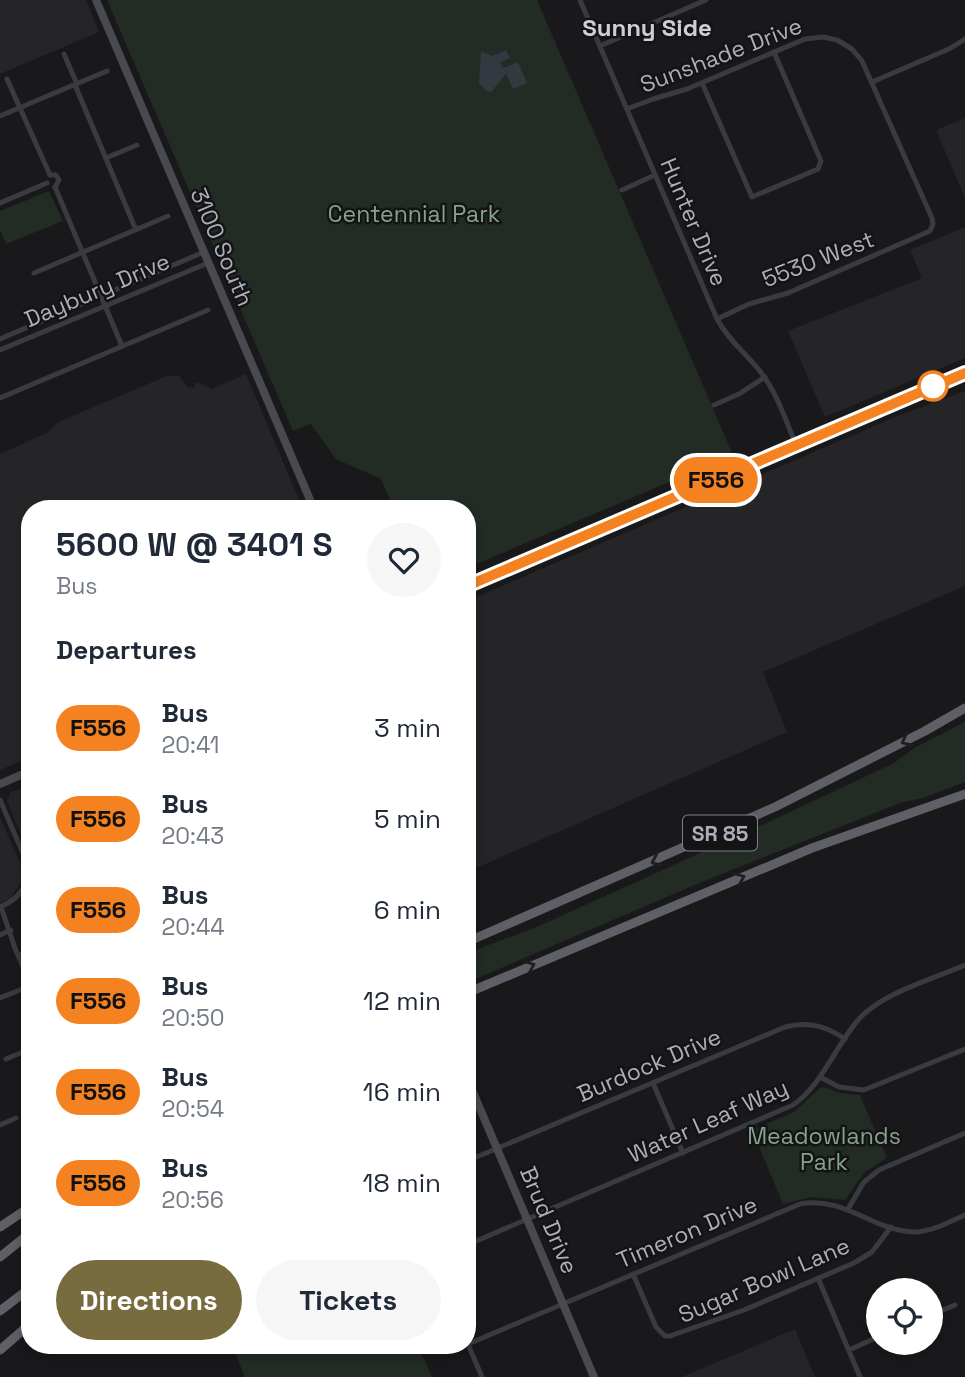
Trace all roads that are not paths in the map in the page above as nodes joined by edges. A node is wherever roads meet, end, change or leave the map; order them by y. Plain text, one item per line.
1 (96, 0) edge
2 (580, 0) edge
3 (706, 0) edge
4 (965, 39) edge
5 (600, 46) junction
6 (775, 52) junction
7 (64, 54) dead end
8 (107, 71) dead end
9 (7, 79) dead end
10 (872, 82) junction
11 (702, 83) junction
12 (76, 84) junction
13 (20, 108) junction
14 (627, 109) junction
15 (0, 117) edge
16 (137, 145) dead end
17 (106, 158) junction
18 (50, 175) junction
19 (655, 175) junction
20 (47, 183) junction
21 (55, 187) junction
22 (622, 190) dead end
23 (0, 203) edge
24 (168, 216) dead end
25 (932, 229) joint
26 (136, 230) junction
27 (83, 252) junction
28 (204, 252) junction
29 (208, 262) junction
30 (34, 273) dead end
31 (101, 295) junction
32 (106, 306) junction
33 (208, 310) dead end
34 (717, 319) junction
35 (0, 339) edge
36 (122, 346) junction
37 (0, 350) edge
38 (965, 373) edge
39 (765, 377) junction
40 (0, 398) edge
41 (714, 405) dead end
42 (796, 445) junction
43 (310, 500) edge
44 (476, 582) edge
45 (965, 708) edge
46 (21, 775) edge
47 (0, 784) edge
48 (965, 794) edge
49 (0, 800) edge
50 (21, 847) edge
51 (21, 892) edge
52 (1, 907) edge
53 (11, 930) junction
54 (0, 934) edge
55 (476, 938) edge
56 (21, 955) edge
57 (18, 956) junction
58 (21, 963) edge
59 (965, 965) edge
60 (21, 988) edge
61 (476, 989) edge
62 (0, 998) edge
63 (845, 1040) junction
64 (965, 1049) edge
65 (21, 1053) edge
66 (6, 1059) dead end
67 (820, 1077) junction
68 (653, 1083) junction
69 (476, 1099) edge
70 (16, 1118) dead end
71 (0, 1125) edge
72 (965, 1133) edge
73 (497, 1149) junction
74 (683, 1153) junction
75 (476, 1157) edge
76 (848, 1209) junction
77 (21, 1214) edge
78 (965, 1215) edge
79 (527, 1219) junction
80 (0, 1227) edge
81 (891, 1227) junction
82 (21, 1240) edge
83 (476, 1241) edge
84 (0, 1256) edge
85 (634, 1274) junction
86 (818, 1278) junction
87 (21, 1295) edge
88 (563, 1304) junction
89 (955, 1305) dead end
90 (943, 1310) edge
91 (0, 1311) edge
92 (21, 1332) edge
93 (476, 1340) edge
94 (866, 1343) edge
95 (0, 1350) edge
96 (849, 1350) junction
97 (473, 1354) edge
98 (482, 1377) edge
99 (594, 1377) edge
100 (860, 1377) edge

1 - 28 main road, 3100 South
2 - 5 street, Hunter Drive
3 - 5 street
4 - 10 street
5 - 14 street, Hunter Drive
6 - 10 street, Sunshade Drive
6 - 11 street, Sunshade Drive
6 - 11 street
7 - 12 street
8 - 12 street
9 - 13 street
10 - 25 street, Sunshade Drive
11 - 14 street, Sunshade Drive
12 - 13 street
12 - 17 street
13 - 15 street
13 - 18 street
14 - 19 street, Hunter Drive
16 - 17 street
17 - 26 street
18 - 20 street
18 - 21 street
19 - 22 street
19 - 34 street, Hunter Drive
20 - 21 street
20 - 23 street
21 - 27 street
24 - 26 street
25 - 34 street, 5530 West
26 - 27 street
27 - 30 street
27 - 31 street
28 - 29 main road, 3100 South
28 - 31 street, Daybury Drive
29 - 32 street, Daybury Drive
29 - 43 main road, 3100 South
31 - 32 street
31 - 35 street, Daybury Drive
32 - 36 street
32 - 37 street, Daybury Drive
33 - 36 street
34 - 39 street, Hunter Drive
36 - 40 street
38 - 42 main road
39 - 41 street
39 - 42 street, Hunter Drive
42 - 44 main road
45 -> 55 highway, SR 85
46 - 47 main road
61 -> 48 highway, SR 85
49 - 50 street
51 - 52 street
52 - 53 street
53 - 54 street
53 - 57 street
56 - 57 street
57 - 58 street
59 - 63 street, Water Leaf Way
60 - 62 street
63 - 67 street, Water Leaf Way
63 - 68 street, Burdock Drive
64 - 67 street
65 - 66 street
67 - 74 street, Water Leaf Way
68 - 73 street, Burdock Drive
68 - 74 street
69 - 73 main road, Brud Drive
70 - 71 street
72 - 76 street
73 - 75 street, Burdock Drive
73 - 79 main road, Brud Drive
74 - 79 street, Water Leaf Way
76 - 81 street, Timeron Drive
76 - 85 street, Timeron Drive
77 - 80 highway
78 - 81 street, Timeron Drive
79 - 83 street, Water Leaf Way
79 - 88 main road, Brud Drive
81 - 86 street, Sugar Bowl Lane
82 - 84 highway
85 - 86 street, Sugar Bowl Lane
85 - 88 street, Timeron Drive
86 - 96 street
87 - 91 highway
88 - 93 street, Timeron Drive
88 - 99 main road, Brud Drive
89 - 90 street
92 - 95 highway
94 - 96 street
96 - 100 street
97 - 98 street

